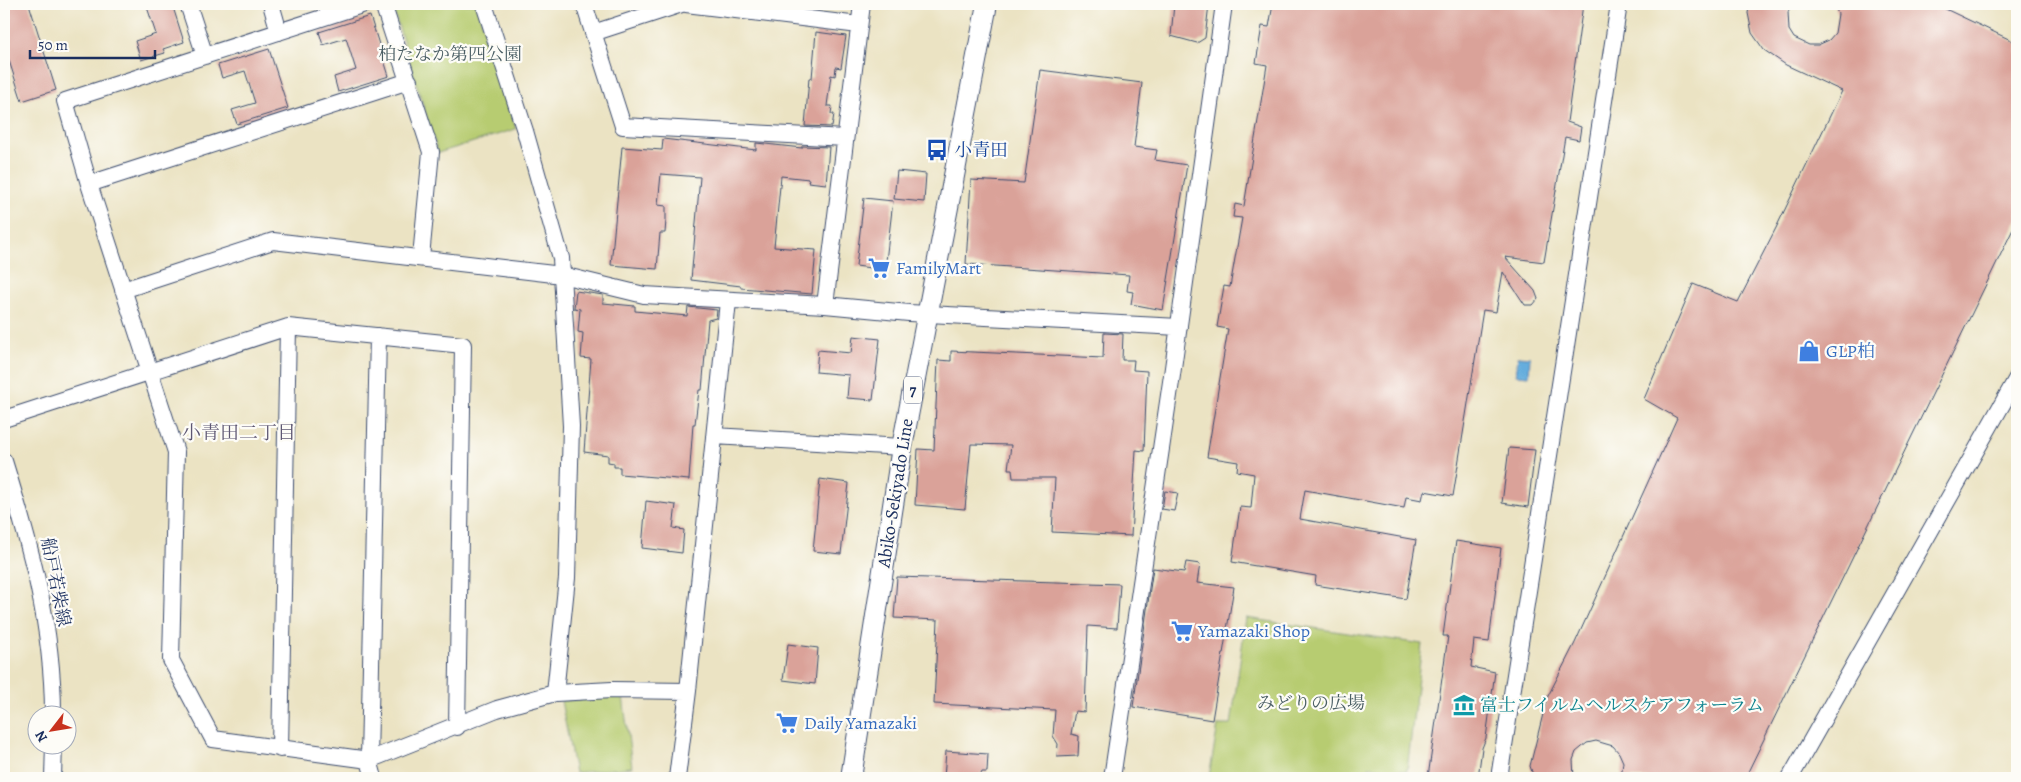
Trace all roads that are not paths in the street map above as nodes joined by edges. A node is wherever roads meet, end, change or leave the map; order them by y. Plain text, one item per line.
1 (188, 4) edge
2 (271, 4) edge
3 (365, 4) edge
4 (383, 4) edge
5 (484, 4) edge
6 (584, 4) edge
7 (682, 4) edge
8 (686, 4) edge
9 (862, 4) edge
10 (987, 4) edge
11 (1224, 4) edge
12 (1619, 4) edge
13 (859, 25) junction
14 (280, 32) junction
15 (593, 33) junction
16 (205, 56) junction
17 (409, 81) junction
18 (845, 138) junction
19 (89, 184) junction
20 (421, 258) junction
21 (562, 275) junction
22 (124, 290) junction
23 (728, 301) junction
24 (825, 304) junction
25 (927, 312) junction
26 (288, 328) junction
27 (1179, 328) junction
28 (378, 336) junction
29 (149, 372) junction
30 (2017, 378) edge
31 (4, 419) edge
32 (714, 436) junction
33 (902, 447) junction
34 (4, 461) edge
35 (688, 691) junction
36 (554, 693) junction
37 (53, 704) edge
38 (457, 727) junction
39 (280, 749) junction
40 (54, 754) edge
41 (369, 760) junction
42 (53, 778) edge
43 (374, 778) edge
44 (677, 778) edge
45 (850, 778) edge
46 (1112, 778) edge
47 (1499, 778) edge
48 (1790, 778) edge

1 - 16 street
2 - 14 street
3 - 14 street
4 - 17 street
5 - 21 street
6 - 15 street
7 - 15 street
8 - 13 street
9 - 13 street
10 - 25 main road, Abiko-Sekiyado Line / 7
11 - 27 street
12 - 47 street
13 - 18 street
14 - 16 street
15 - 18 street
16 - 19 street
17 - 19 street
17 - 20 street
18 - 24 street
19 - 22 street
20 - 21 street
20 - 22 street
21 - 23 street
21 - 36 street
22 - 29 street
23 - 24 street
23 - 32 street
24 - 25 street
25 - 27 street
25 - 33 main road, Abiko-Sekiyado Line / 7
26 - 28 street
26 - 29 street
26 - 39 street
27 - 46 street
28 - 38 street
28 - 41 street
29 - 31 street
29 - 39 street
30 - 48 street
32 - 33 street
32 - 35 street
33 - 45 main road, Abiko-Sekiyado Line / 7
34 - 37 street, 船戸若柴線
35 - 36 street
35 - 44 street
36 - 38 street
38 - 41 street
39 - 41 street
40 - 42 street
41 - 43 street

